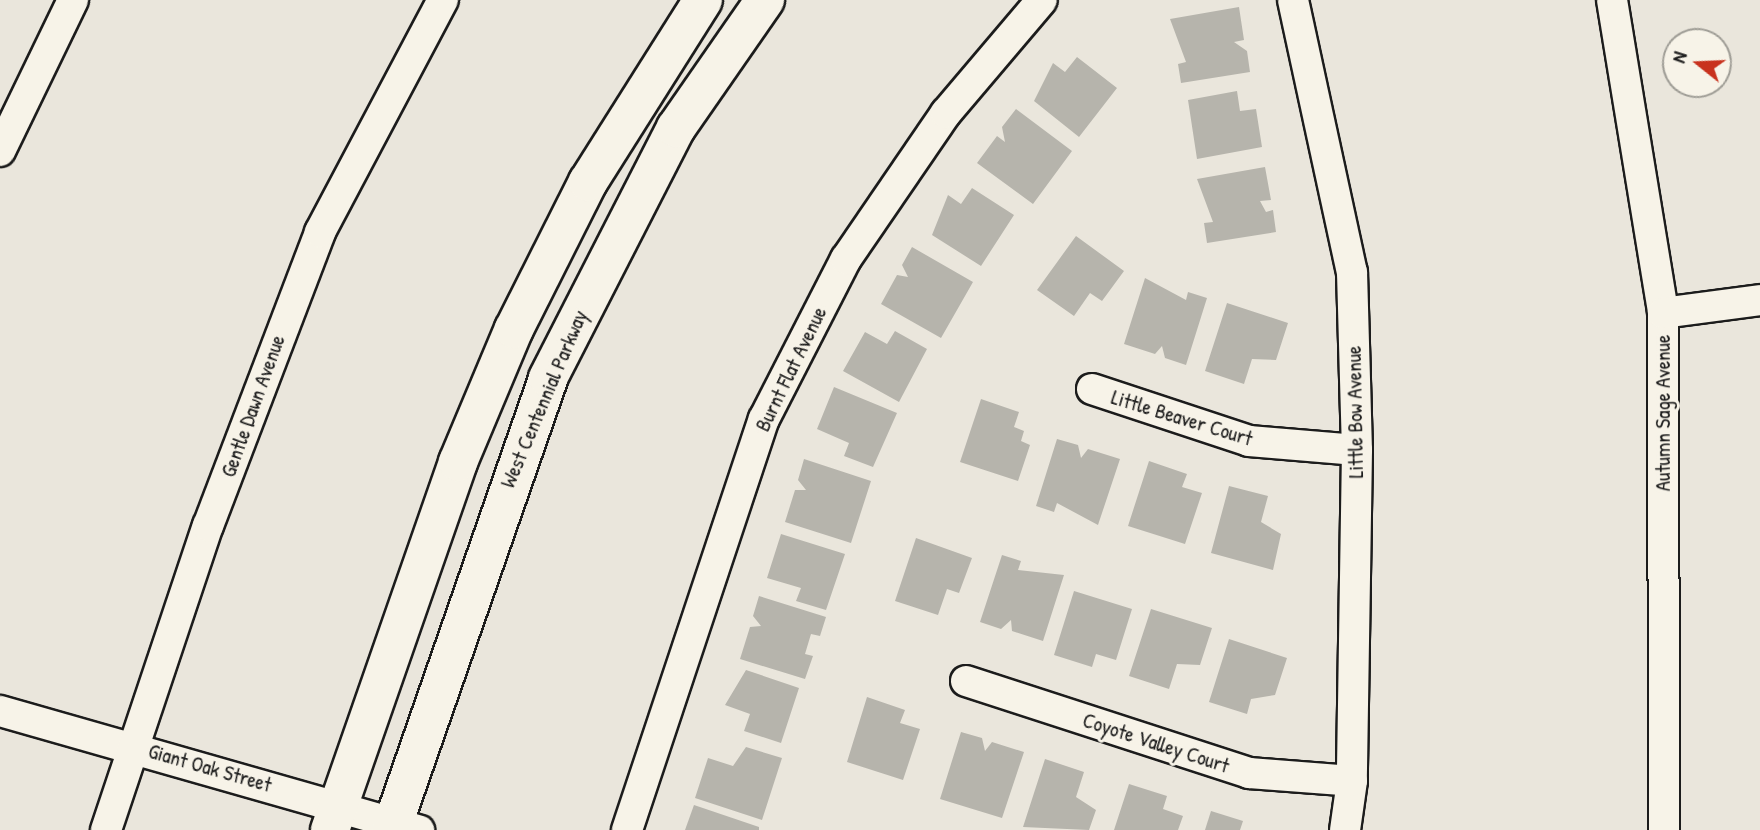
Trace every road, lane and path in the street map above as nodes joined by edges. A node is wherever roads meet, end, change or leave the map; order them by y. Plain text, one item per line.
1 (73, 0) edge
2 (703, 0) edge
3 (765, 0) edge
4 (1042, 0) edge
5 (1293, 0) edge
6 (1612, 0) edge
7 (436, 3) edge
8 (0, 151) edge
9 (1760, 300) edge
10 (1663, 313) junction
11 (1092, 389) dead end
12 (1357, 450) junction
13 (965, 681) dead end
14 (0, 711) edge
15 (136, 746) junction
16 (1352, 781) junction
17 (334, 818) edge
18 (401, 828) edge
19 (106, 830) edge
20 (627, 830) edge
21 (1345, 830) edge
22 (1664, 830) edge

1 - 8 street
2 - 17 main road
3 - 18 main road, West Centennial Parkway
4 - 20 street, Burnt Flat Avenue
5 - 12 street, Little Bow Avenue
6 - 10 street, Autumn Sage Avenue
7 - 15 street, Gentle Dawn Avenue
9 - 10 street
10 - 22 street, Autumn Sage Avenue
11 - 12 street, Little Beaver Court
12 - 16 street, Little Bow Avenue
13 - 16 street, Coyote Valley Court
14 - 15 street, Giant Oak Street
15 - 17 street, Giant Oak Street
15 - 19 street, Gentle Dawn Avenue
16 - 21 street, Little Bow Avenue
17 - 18 street, Giant Oak Street

